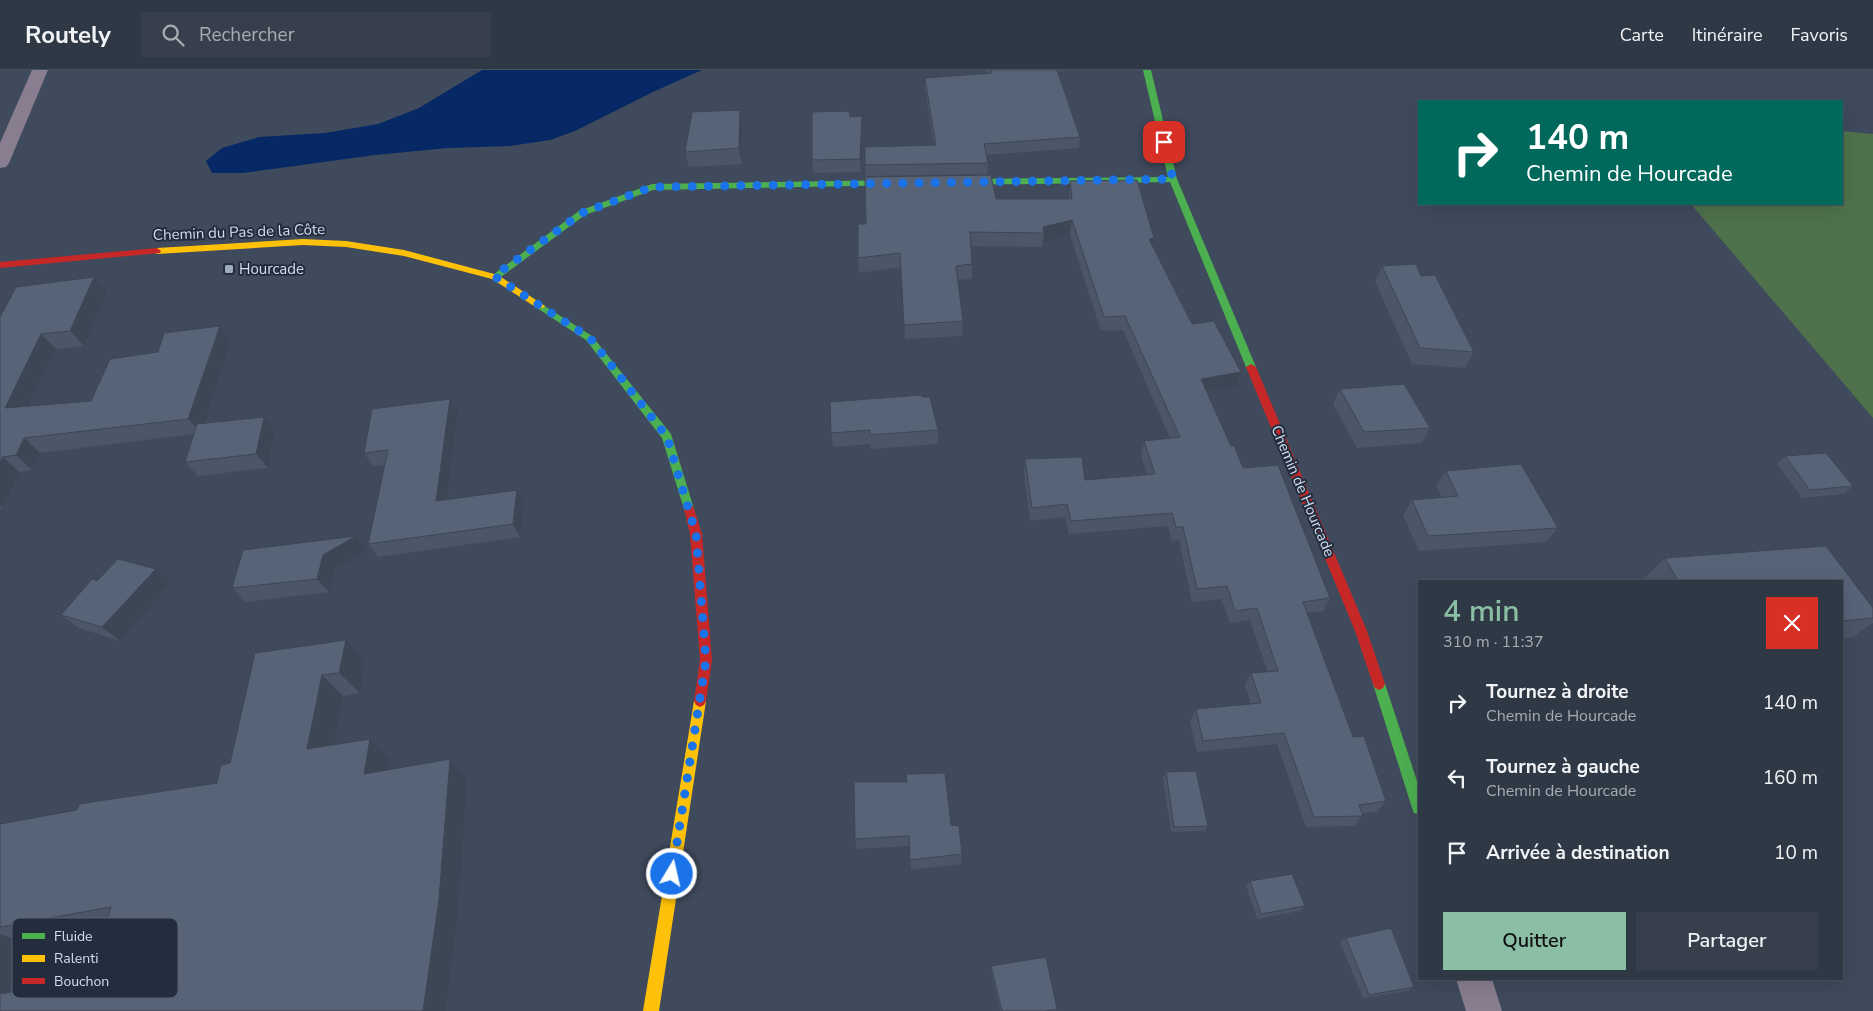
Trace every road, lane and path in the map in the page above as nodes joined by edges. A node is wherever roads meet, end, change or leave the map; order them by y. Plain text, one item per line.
1 (40, 70) edge
2 (1147, 70) edge
3 (0, 163) edge
4 (1173, 179) junction
5 (947, 182) edge
6 (918, 183) edge
7 (0, 265) edge
8 (494, 276) junction
9 (1418, 805) edge
10 (1474, 980) edge
11 (651, 1011) edge
12 (1484, 1011) edge

1 - 3 lane
2 - 4 street, Chemin de Hourcade
4 - 5 street
4 - 9 street, Chemin de Hourcade
6 - 8 street
7 - 8 street, Chemin du Pas de la Côte
8 - 11 street, Chemin du Pas de la Côte
10 - 12 street

